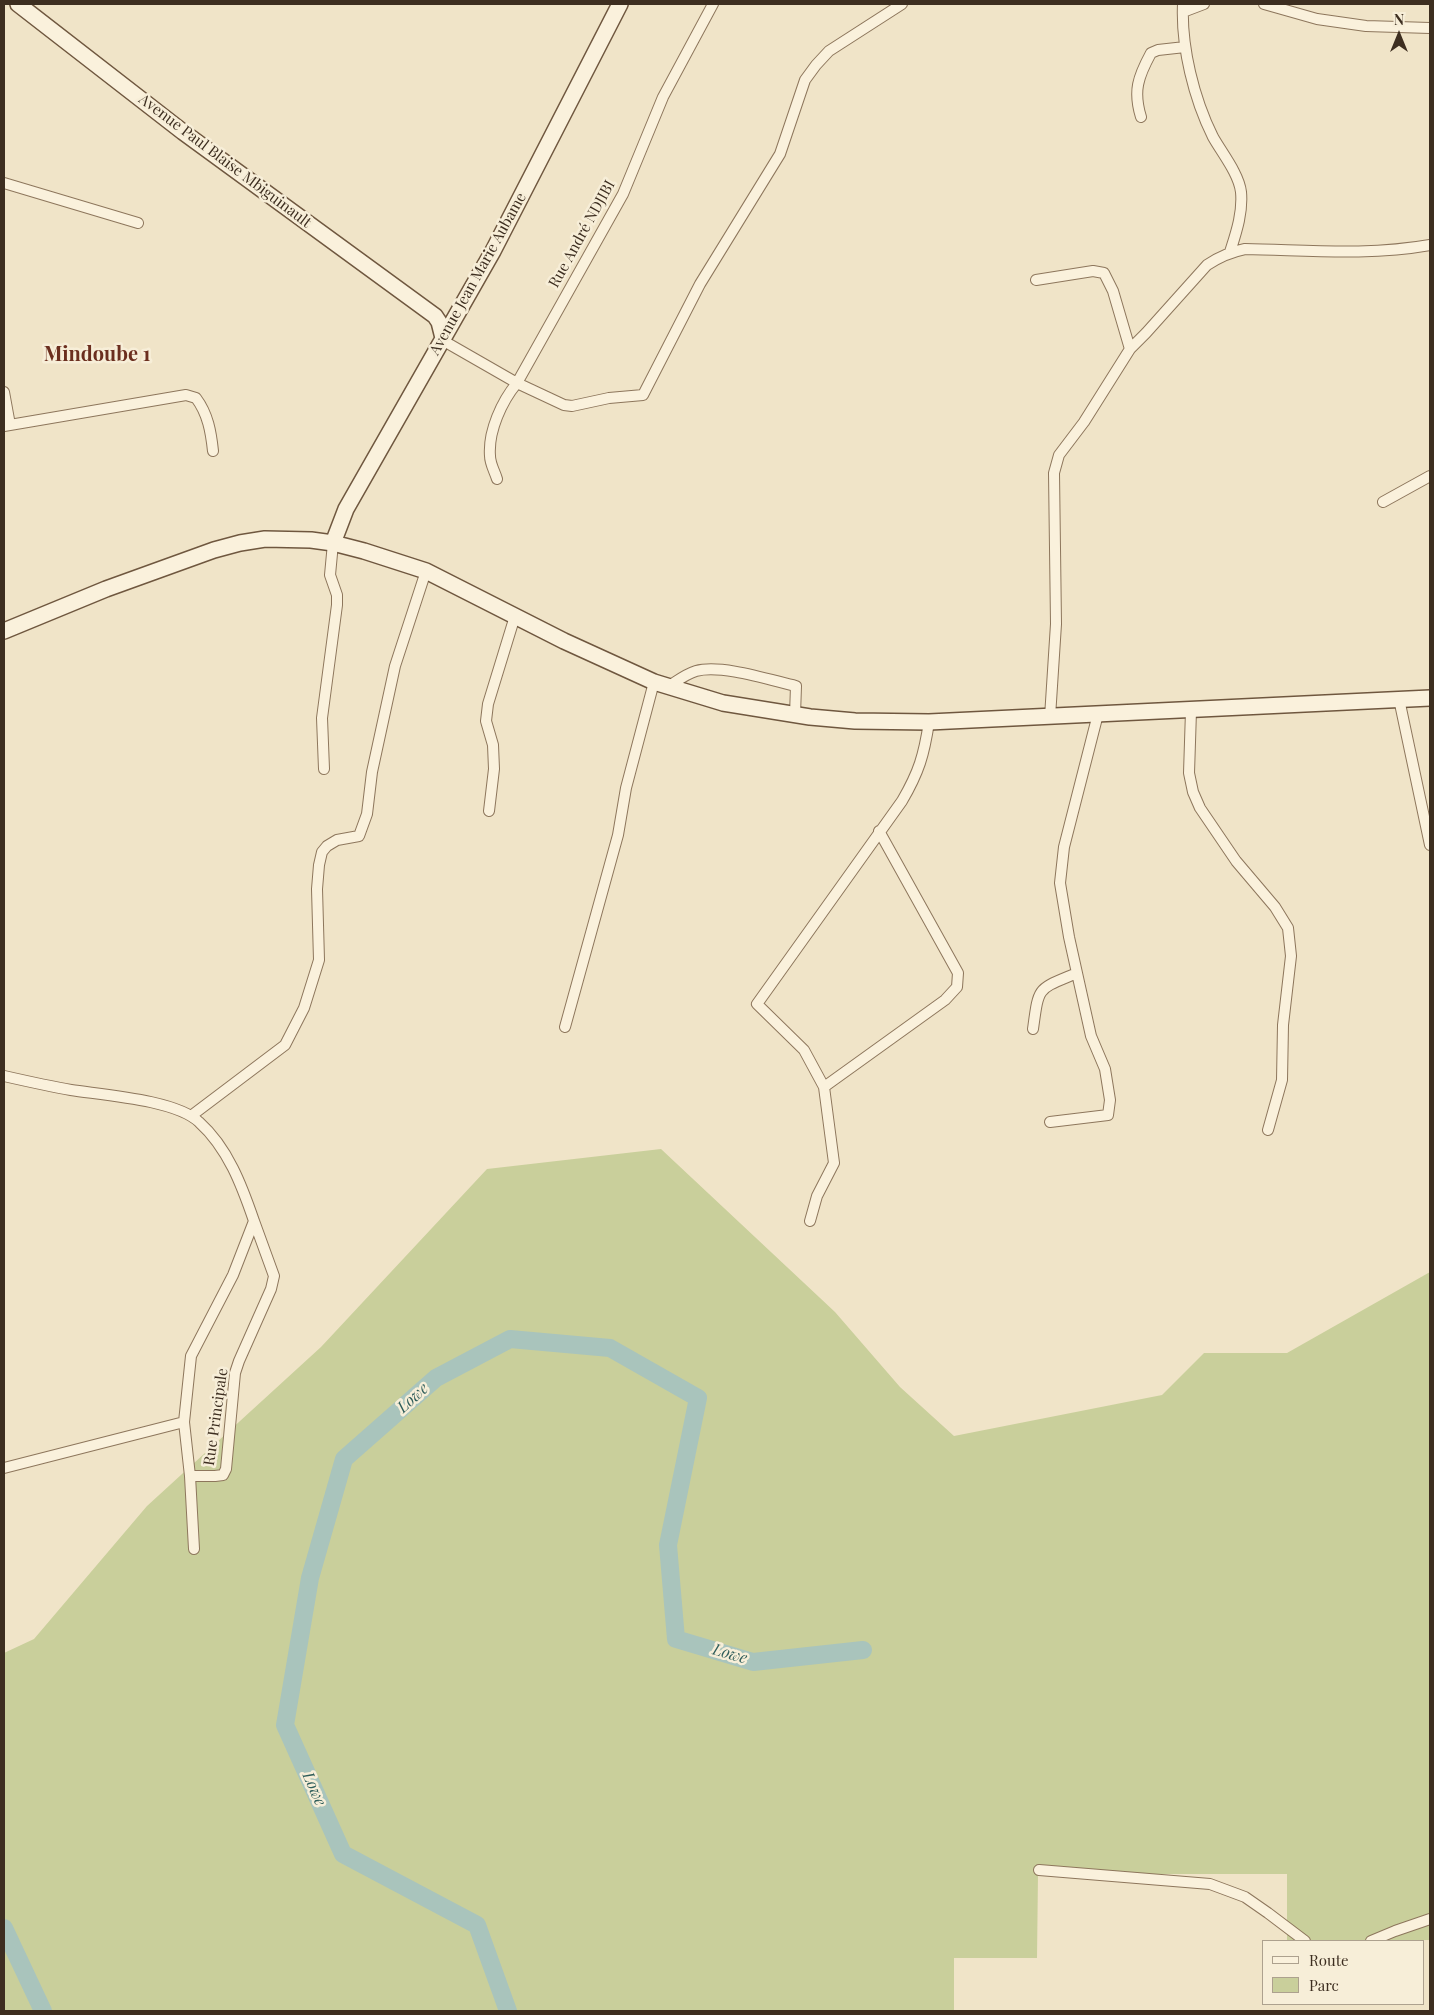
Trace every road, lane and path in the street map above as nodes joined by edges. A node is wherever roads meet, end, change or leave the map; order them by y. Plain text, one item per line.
1 (18, 4) edge
2 (620, 4) edge
3 (713, 4) edge
4 (902, 4) edge
5 (1204, 4) edge
6 (1264, 4) edge
7 (1183, 8) edge
8 (1430, 28) edge
9 (1185, 47) junction
10 (1141, 117) dead end
11 (4, 183) edge
12 (138, 223) dead end
13 (1430, 245) edge
14 (1230, 252) junction
15 (1036, 280) dead end
16 (459, 312) junction
17 (435, 316) junction
18 (443, 339) junction
19 (1130, 348) junction
20 (517, 383) junction
21 (4, 392) edge
22 (7, 425) edge
23 (213, 451) dead end
24 (1430, 476) edge
25 (497, 479) dead end
26 (1383, 502) dead end
27 (333, 543) junction
28 (426, 570) junction
29 (515, 616) junction
30 (4, 631) edge
31 (654, 682) junction
32 (669, 686) junction
33 (1430, 698) edge
34 (1399, 699) junction
35 (1191, 711) junction
36 (1098, 714) junction
37 (795, 715) junction
38 (1050, 717) junction
39 (930, 722) junction
40 (324, 769) dead end
41 (489, 811) dead end
42 (1428, 827) edge
43 (879, 832) junction
44 (1430, 845) edge
45 (1076, 973) junction
46 (565, 1027) dead end
47 (1033, 1028) dead end
48 (4, 1076) edge
49 (824, 1087) junction
50 (191, 1116) junction
51 (1050, 1122) dead end
52 (1268, 1130) dead end
53 (254, 1221) junction
54 (810, 1221) dead end
55 (184, 1422) junction
56 (4, 1468) edge
57 (190, 1476) junction
58 (194, 1549) dead end
59 (1039, 1870) dead end
60 (1430, 1919) edge
61 (1303, 1940) edge
62 (1373, 1940) edge

1 - 17 street, Avenue Paul Blaise Mbiguinault
2 - 16 street, Avenue Jean Marie Aubame
3 - 20 street, Rue André NDJIBI
4 - 20 street
5 - 7 street
6 - 8 street
7 - 9 street
9 - 10 street
9 - 14 street
11 - 12 street
13 - 14 street
14 - 19 street
15 - 19 street
16 - 17 street
16 - 18 street, Avenue Jean Marie Aubame
17 - 18 street
18 - 20 street
18 - 27 street, Avenue Jean Marie Aubame
19 - 38 street
20 - 25 street, Rue André NDJIBI
21 - 22 street
22 - 23 street
24 - 26 street
27 - 28 street
27 - 30 street
27 - 40 street
28 - 29 street
28 - 50 street
29 - 31 street
29 - 41 street
31 - 32 street
31 - 46 street
32 - 37 street
32 - 37 street
33 - 34 street
34 - 35 street
34 - 42 street
35 - 36 street
35 - 52 street
36 - 38 street
36 - 45 street
37 - 39 street
38 - 39 street
39 - 43 street
42 - 44 street
43 - 49 street
43 - 49 street
45 - 47 street
45 - 51 street
48 - 50 street
49 - 54 street
50 - 53 street
53 - 55 street
53 - 57 street, Rue Principale
55 - 56 street
55 - 57 street
57 - 58 street
59 - 61 street
60 - 62 street

